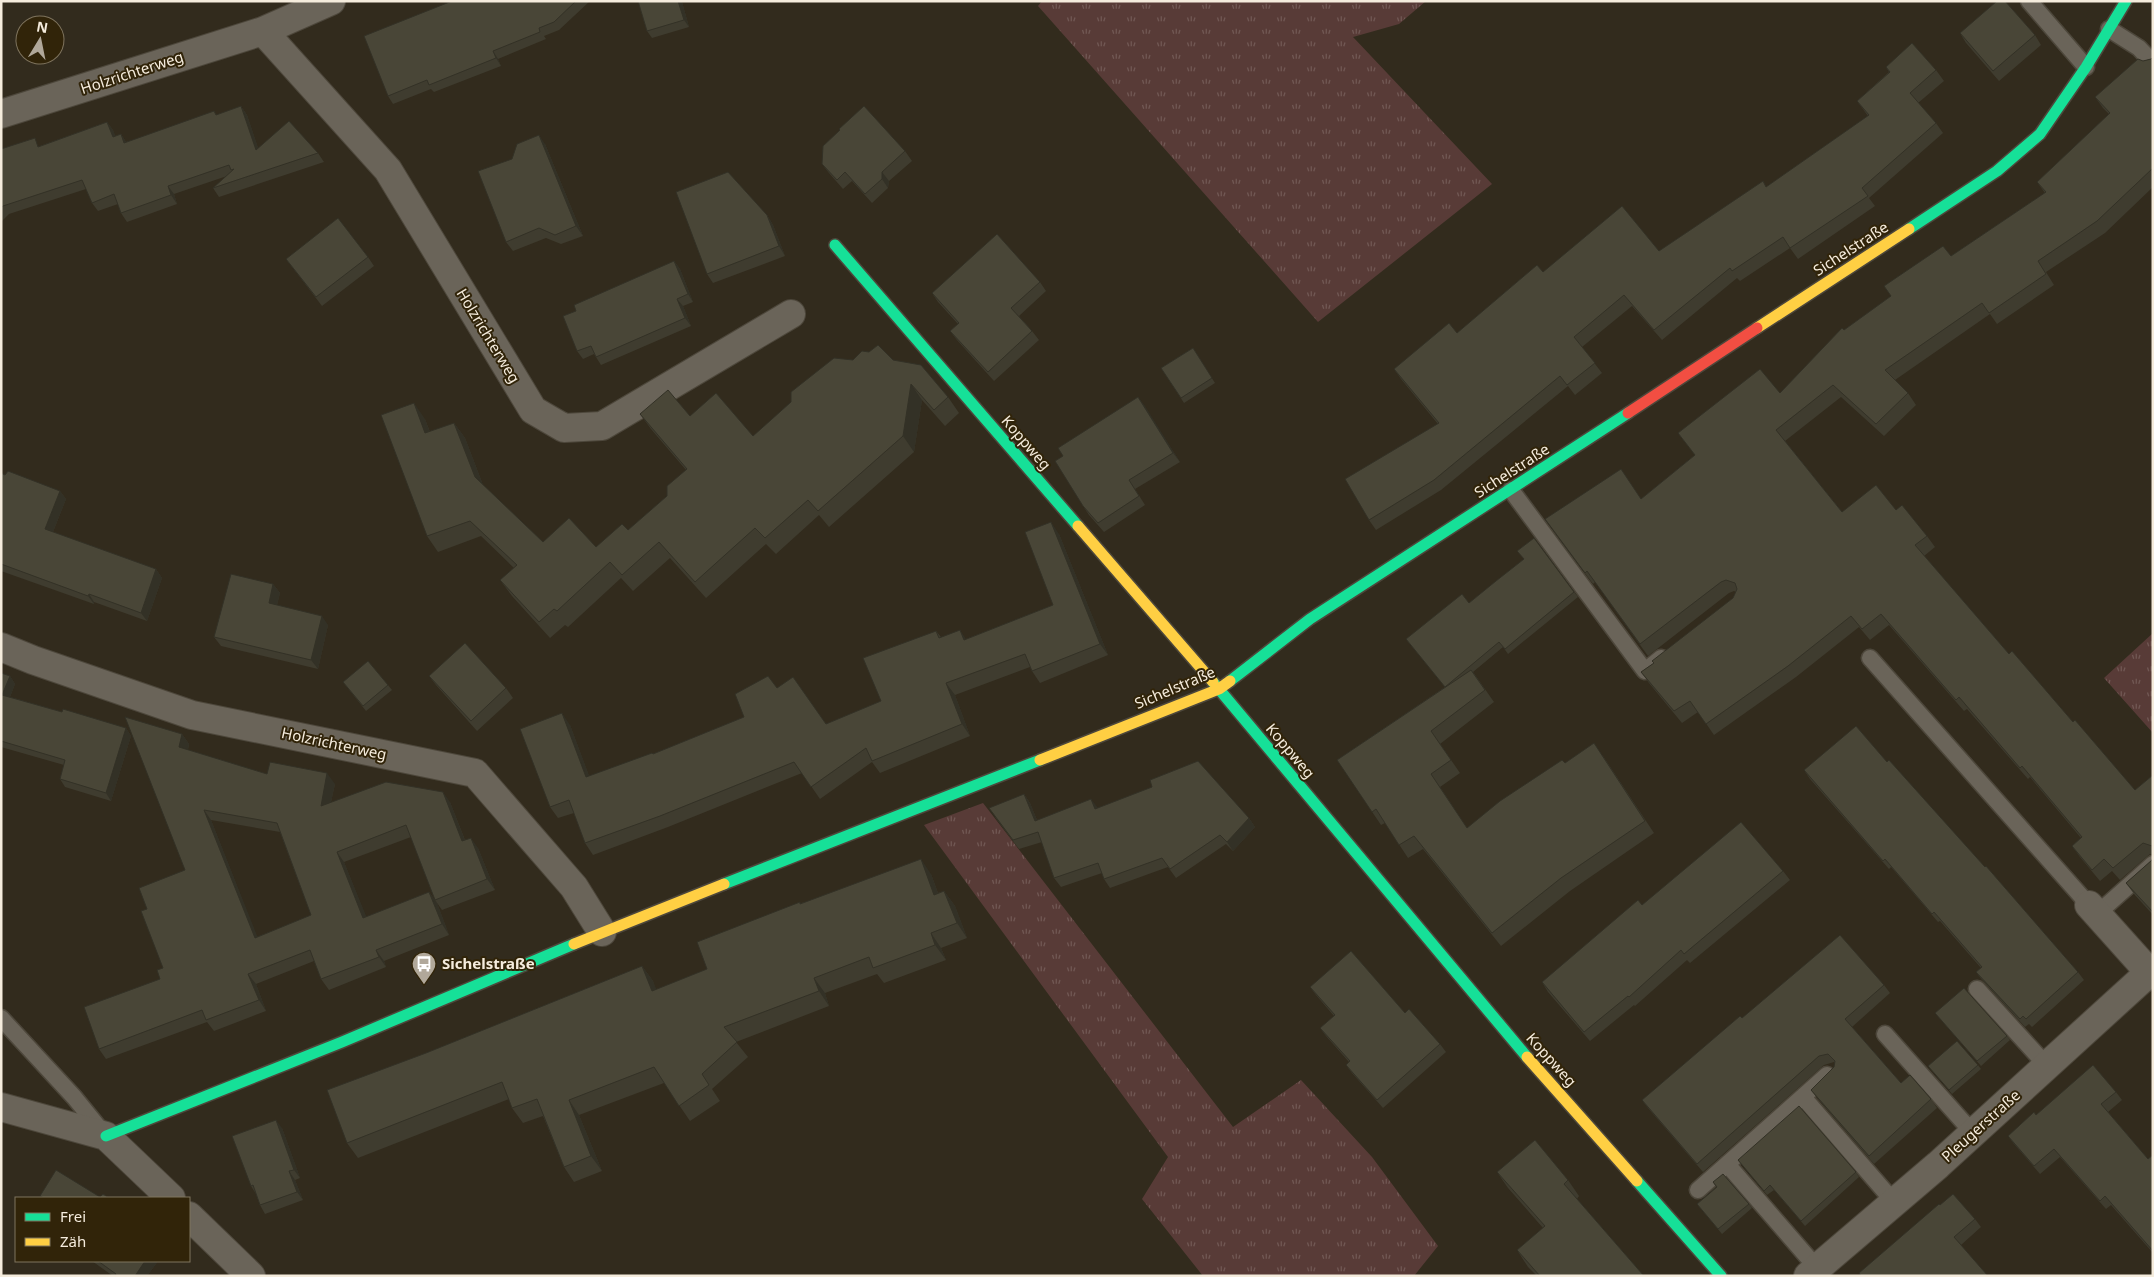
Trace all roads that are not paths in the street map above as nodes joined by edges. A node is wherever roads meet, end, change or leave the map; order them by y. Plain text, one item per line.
1 (331, 1) edge
2 (2029, 1) edge
3 (2126, 1) edge
4 (2109, 29) junction
5 (263, 31) junction
6 (2153, 63) edge
7 (2086, 67) junction
8 (1, 114) edge
9 (834, 246) dead end
10 (791, 314) dead end
11 (1511, 490) junction
12 (1, 647) edge
13 (1675, 648) edge
14 (1870, 658) dead end
15 (1219, 689) junction
16 (2153, 864) edge
17 (2093, 909) junction
18 (602, 932) junction
19 (2151, 970) edge
20 (1977, 989) edge
21 (1, 1018) edge
22 (1885, 1034) dead end
23 (2047, 1066) junction
24 (1831, 1072) edge
25 (1803, 1097) junction
26 (1, 1107) edge
27 (1973, 1133) junction
28 (106, 1136) junction
29 (1727, 1164) junction
30 (1698, 1190) dead end
31 (170, 1197) edge
32 (1894, 1202) junction
33 (190, 1217) edge
34 (1813, 1272) edge
35 (251, 1276) edge
36 (1721, 1276) edge

1 - 5 street, Holzrichterweg
2 - 7 lane
3 - 4 street, Sichelstraße
4 - 6 lane
4 - 7 street, Sichelstraße
5 - 8 street, Holzrichterweg
5 - 10 street, Holzrichterweg
7 - 11 street, Sichelstraße
9 - 15 street, Koppweg
11 - 13 lane
11 - 15 street, Sichelstraße
12 - 18 street, Holzrichterweg
14 - 17 lane
15 - 18 street, Sichelstraße
15 - 36 street, Koppweg
16 - 17 lane
17 - 19 street, Pleugerstraße
18 - 28 street, Sichelstraße
19 - 23 street, Pleugerstraße
20 - 23 lane
21 - 28 lane
22 - 27 lane
23 - 27 street, Pleugerstraße
24 - 25 lane
25 - 29 lane
25 - 32 lane
26 - 28 street
27 - 32 street, Pleugerstraße
28 - 31 street
29 - 30 lane
29 - 34 lane
32 - 34 street, Pleugerstraße
33 - 35 street

